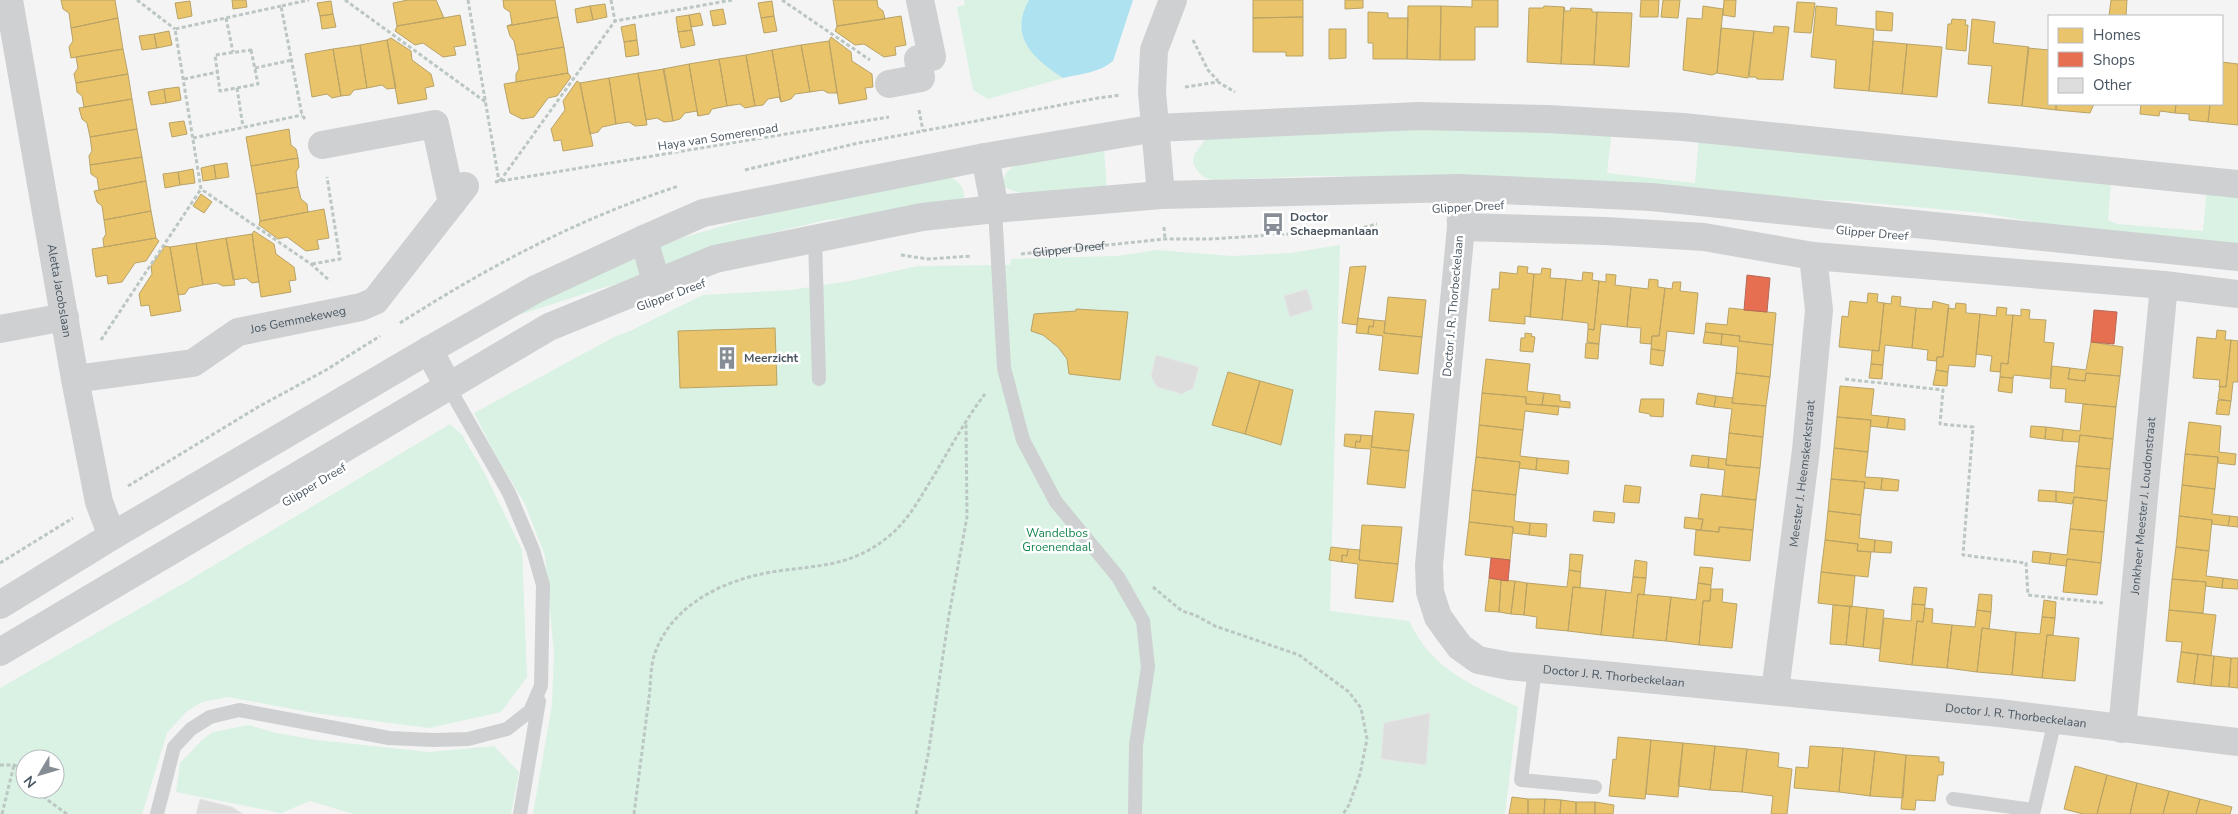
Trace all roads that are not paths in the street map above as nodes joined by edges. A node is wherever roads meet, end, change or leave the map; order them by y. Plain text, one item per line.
1 (9, 0) edge
2 (920, 0) edge
3 (1173, 0) edge
4 (884, 85) road end
5 (1156, 128) junction
6 (322, 145) dead end
7 (985, 157) junction
8 (2238, 184) edge
9 (1460, 188) junction
10 (1161, 195) junction
11 (995, 209) junction
12 (1461, 227) junction
13 (644, 239) junction
14 (815, 239) junction
15 (1813, 256) junction
16 (2238, 257) edge
17 (656, 282) junction
18 (2164, 284) junction
19 (2238, 294) edge
20 (65, 317) junction
21 (0, 329) edge
22 (428, 350) junction
23 (75, 379) junction
24 (819, 379) dead end
25 (448, 386) junction
26 (112, 536) junction
27 (133, 574) junction
28 (0, 605) edge
29 (0, 652) edge
30 (1535, 668) junction
31 (541, 686) junction
32 (1775, 690) junction
33 (2055, 720) junction
34 (2122, 729) junction
35 (2238, 742) edge
36 (1596, 787) dead end
37 (1953, 799) dead end
38 (158, 814) edge
39 (520, 814) edge
40 (1135, 814) edge

1 - 20 street, Aletta Jacobslaan
2 - 4 street
3 - 5 street
5 - 7 street
5 - 8 street
5 - 10 street
6 - 23 street, Jos Gemmekeweg
7 - 11 street
7 - 13 street
9 - 10 street, Glipper Dreef
9 - 12 street, Doctor J. R. Thorbeckelaan
9 - 16 street, Glipper Dreef
10 - 11 street, Glipper Dreef
11 - 14 street, Glipper Dreef
11 - 40 lane
12 - 15 street, Glipper Dreef
12 - 30 street, Doctor J. R. Thorbeckelaan
13 - 17 street, Glipper Dreef
13 - 22 street
14 - 17 street, Glipper Dreef
14 - 24 lane
15 - 18 street, Glipper Dreef
15 - 32 street, Meester J. Heemskerkstraat
17 - 25 street, Glipper Dreef
18 - 19 street, Glipper Dreef
18 - 34 street, Jonkheer Meester J. Loudonstraat
20 - 21 street
20 - 23 street, Aletta Jacobslaan
22 - 25 street
22 - 26 street
23 - 26 street, Aletta Jacobslaan
25 - 27 street, Glipper Dreef
25 - 31 lane
26 - 27 street, Aletta Jacobslaan
26 - 28 street
27 - 29 street, Glipper Dreef
30 - 32 street, Doctor J. R. Thorbeckelaan
30 - 36 lane
31 - 38 lane
31 - 39 lane
32 - 33 street, Doctor J. R. Thorbeckelaan
33 - 34 street, Doctor J. R. Thorbeckelaan
33 - 37 lane
34 - 35 street, Doctor J. R. Thorbeckelaan

